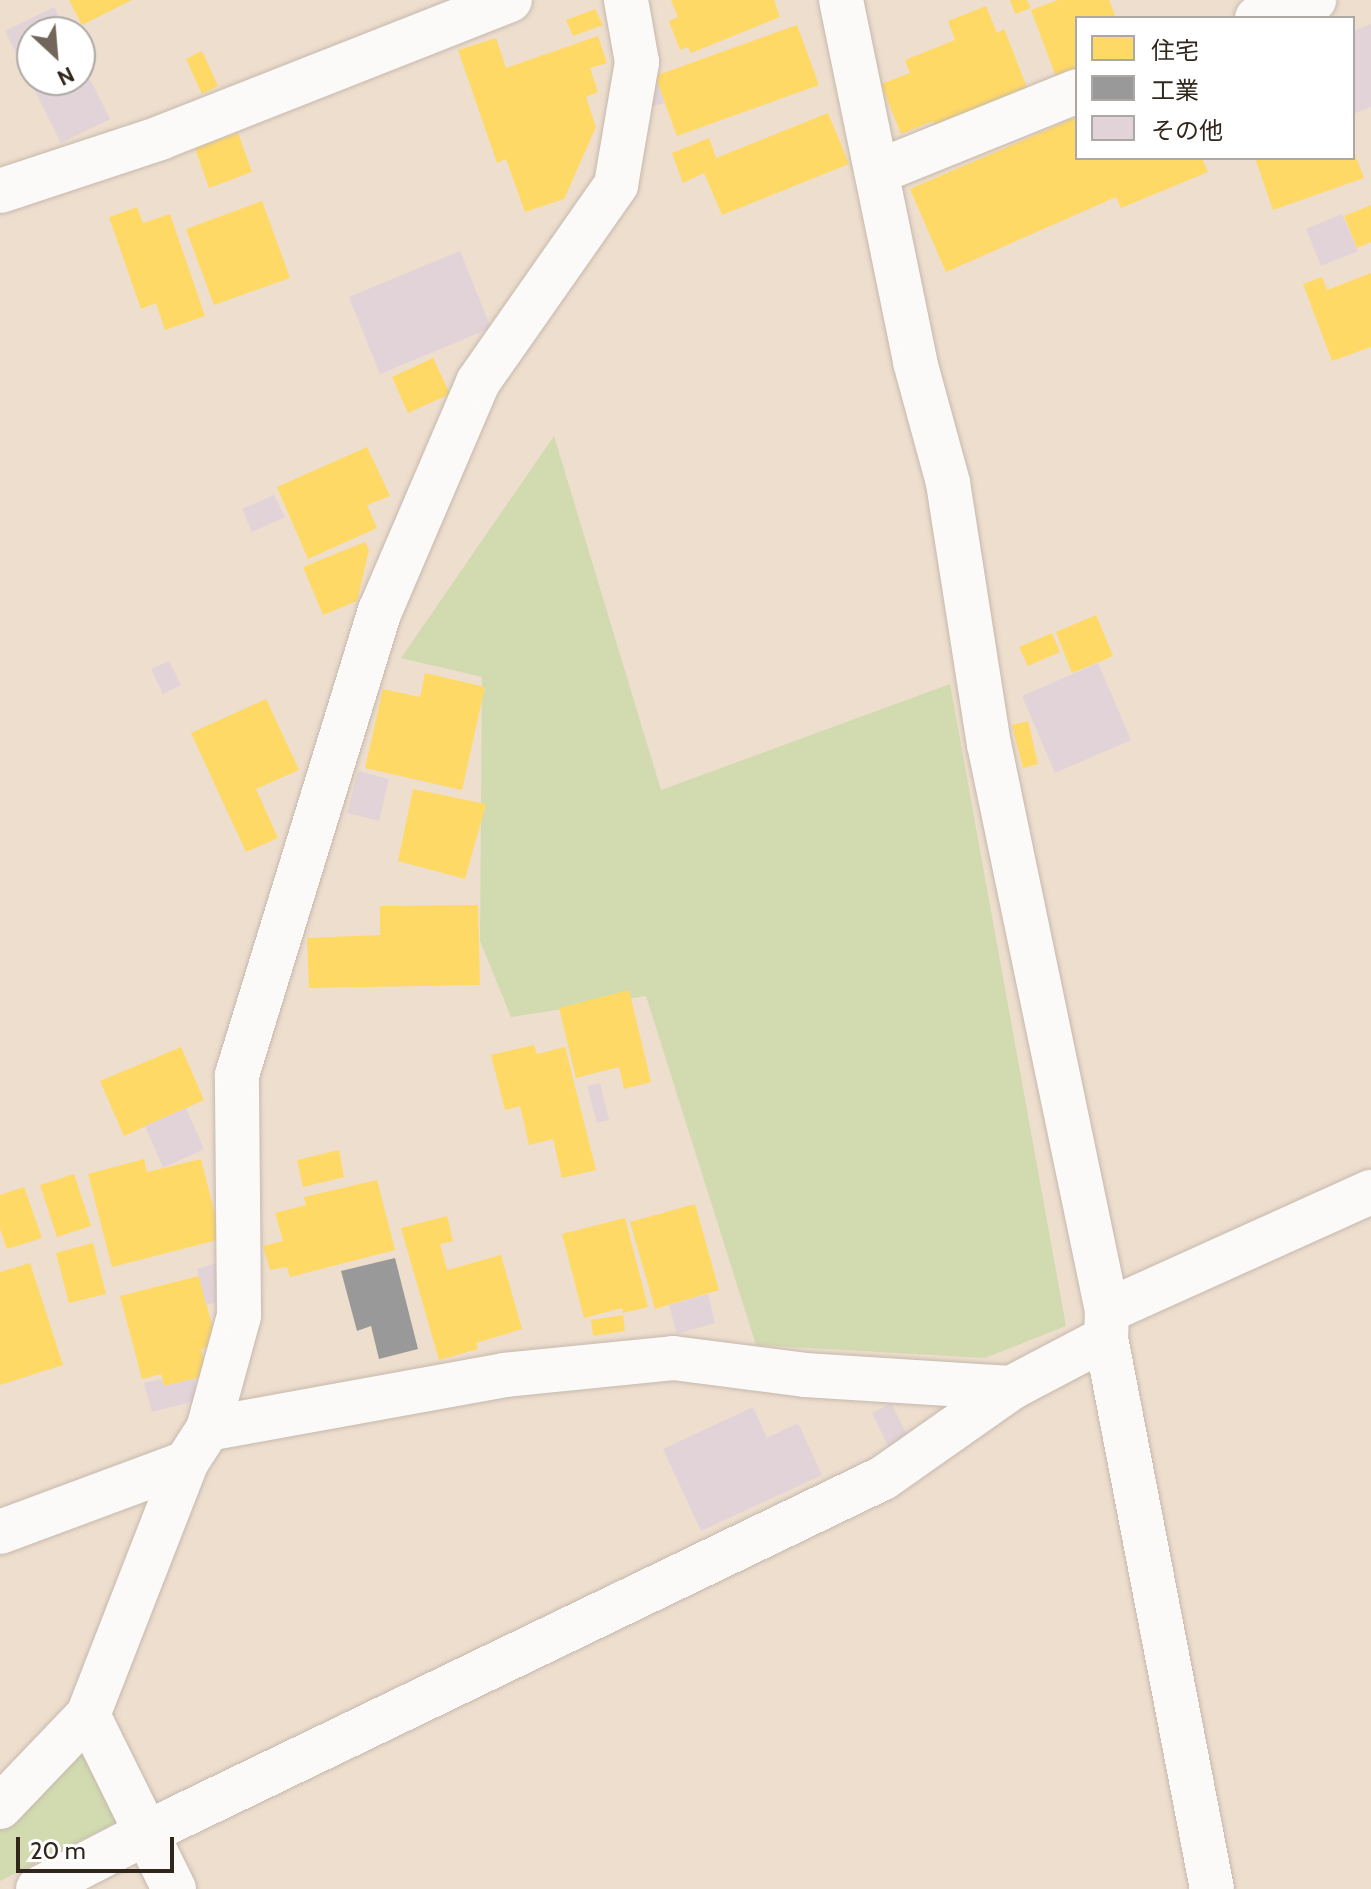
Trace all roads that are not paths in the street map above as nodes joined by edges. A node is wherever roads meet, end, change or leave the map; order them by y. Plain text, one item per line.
1 (510, 0) edge
2 (626, 0) edge
3 (841, 0) edge
4 (1314, 0) edge
5 (1263, 16) edge
6 (1075, 92) edge
7 (877, 172) junction
8 (0, 191) edge
9 (1371, 1192) edge
10 (1106, 1324) junction
11 (1011, 1388) junction
12 (197, 1446) junction
13 (0, 1532) edge
14 (88, 1715) junction
15 (0, 1807) edge
16 (146, 1833) junction
17 (38, 1889) edge
18 (174, 1889) edge
19 (1212, 1889) edge

1 - 8 street
2 - 12 street
3 - 7 street
4 - 5 street
6 - 7 street
7 - 10 street
9 - 10 street
10 - 11 street
10 - 19 street
11 - 12 street
11 - 16 street
12 - 13 street
12 - 14 street
14 - 15 street
14 - 16 street
16 - 17 street
16 - 18 street

